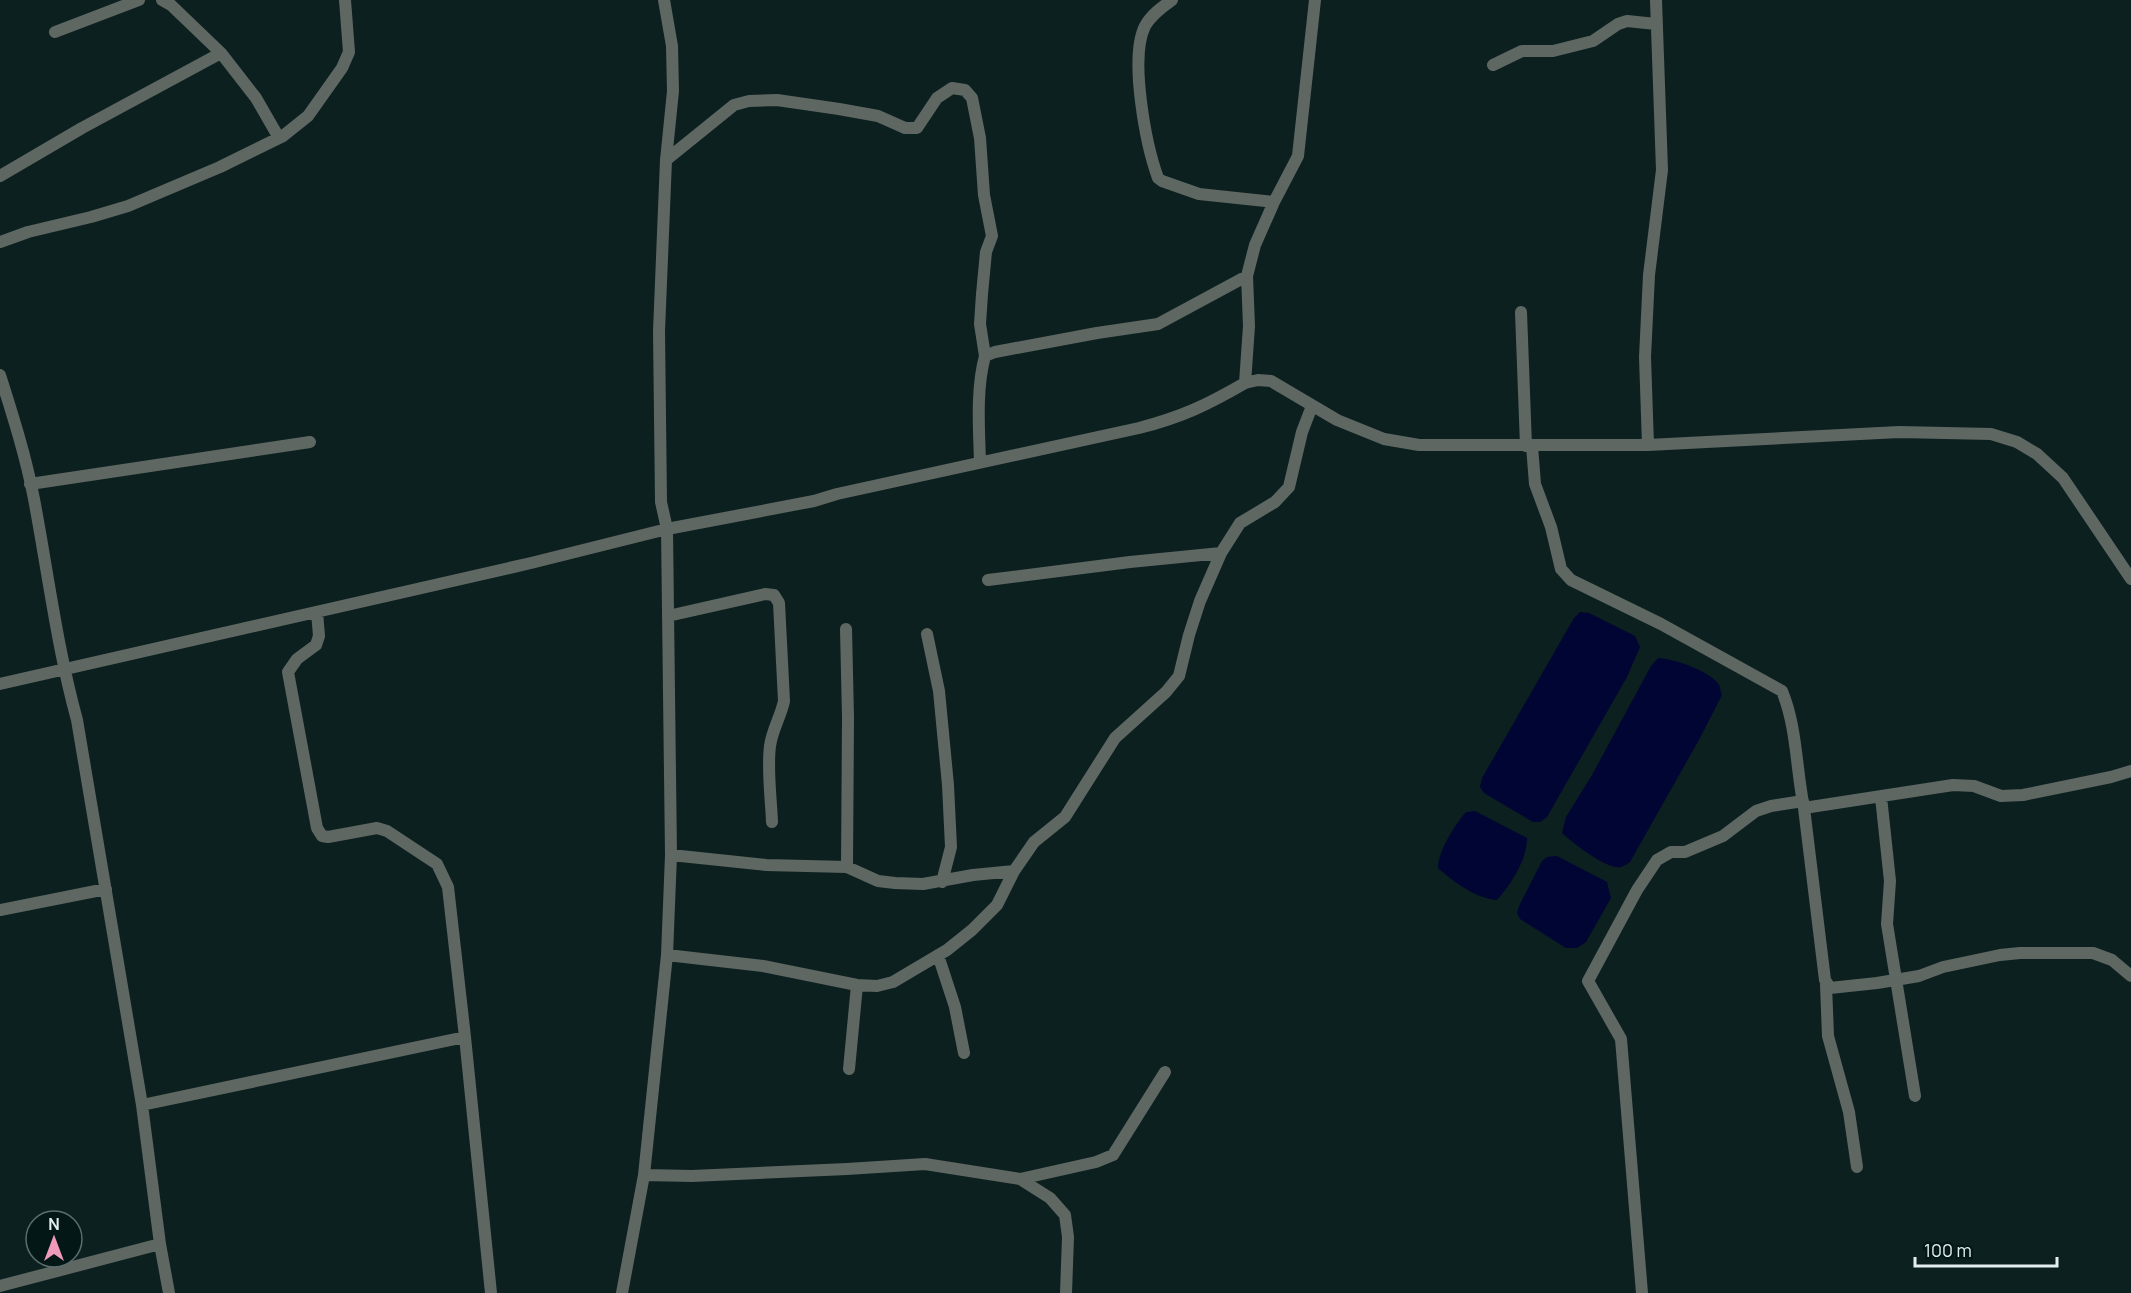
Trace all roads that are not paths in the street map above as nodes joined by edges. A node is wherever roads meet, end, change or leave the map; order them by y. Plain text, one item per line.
1 (139, 0) edge
2 (162, 0) edge
3 (345, 0) edge
4 (664, 0) edge
5 (1172, 0) edge
6 (1315, 0) edge
7 (1656, 0) edge
8 (1656, 24) junction
9 (55, 32) dead end
10 (221, 53) junction
11 (1493, 65) dead end
12 (279, 138) junction
13 (666, 160) junction
14 (0, 176) edge
15 (1274, 202) junction
16 (0, 242) edge
17 (1247, 276) junction
18 (1521, 312) dead end
19 (985, 356) junction
20 (0, 375) edge
21 (1245, 383) junction
22 (1312, 406) junction
23 (310, 441) dead end
24 (1648, 445) junction
25 (1529, 446) junction
26 (980, 462) junction
27 (30, 484) junction
28 (667, 529) junction
29 (1221, 553) junction
30 (2131, 579) edge
31 (988, 580) dead end
32 (317, 612) junction
33 (668, 616) junction
34 (846, 629) dead end
35 (927, 634) dead end
36 (64, 671) junction
37 (0, 684) edge
38 (2131, 771) edge
39 (1881, 796) junction
40 (1804, 804) junction
41 (772, 822) dead end
42 (671, 855) junction
43 (847, 867) junction
44 (1014, 872) junction
45 (942, 882) junction
46 (106, 889) junction
47 (0, 910) edge
48 (667, 955) junction
49 (938, 955) junction
50 (2131, 976) edge
51 (1896, 980) junction
52 (857, 985) junction
53 (1826, 985) junction
54 (465, 1037) junction
55 (964, 1053) dead end
56 (849, 1069) dead end
57 (1165, 1072) dead end
58 (1915, 1095) dead end
59 (142, 1105) junction
60 (1857, 1167) dead end
61 (644, 1175) junction
62 (1020, 1179) junction
63 (160, 1244) junction
64 (0, 1286) edge
65 (169, 1293) edge
66 (491, 1293) edge
67 (622, 1293) edge
68 (1066, 1293) edge
69 (1642, 1293) edge

1 - 9 street
2 - 10 street
3 - 12 street
4 - 13 street
5 - 15 street
6 - 15 street
7 - 8 street
8 - 11 street
8 - 24 street
10 - 12 street
10 - 14 street
12 - 16 street
13 - 19 street
13 - 28 street
15 - 17 street
17 - 19 street
17 - 21 street
18 - 25 street
19 - 26 street
20 - 27 street
21 - 22 street
21 - 26 street
22 - 25 street
22 - 29 street
23 - 27 street
24 - 25 street
24 - 30 street
25 - 40 street
26 - 28 street
27 - 36 street
28 - 32 street
28 - 33 street
29 - 31 street
29 - 44 street
32 - 36 street
32 - 54 street
33 - 41 street
33 - 42 street
34 - 43 street
35 - 45 street
36 - 37 street
36 - 46 street
38 - 39 street
39 - 40 street
39 - 51 street
40 - 53 street
40 - 69 street
42 - 43 street
42 - 48 street
43 - 45 street
44 - 45 street
44 - 49 street
46 - 47 street
46 - 59 street
48 - 52 street
48 - 61 street
49 - 52 street
49 - 55 street
50 - 51 street
51 - 53 street
51 - 58 street
52 - 56 street
53 - 60 street
54 - 59 street
54 - 66 street
57 - 62 street
59 - 63 street
61 - 62 street
61 - 67 street
62 - 68 street
63 - 64 street
63 - 65 street

